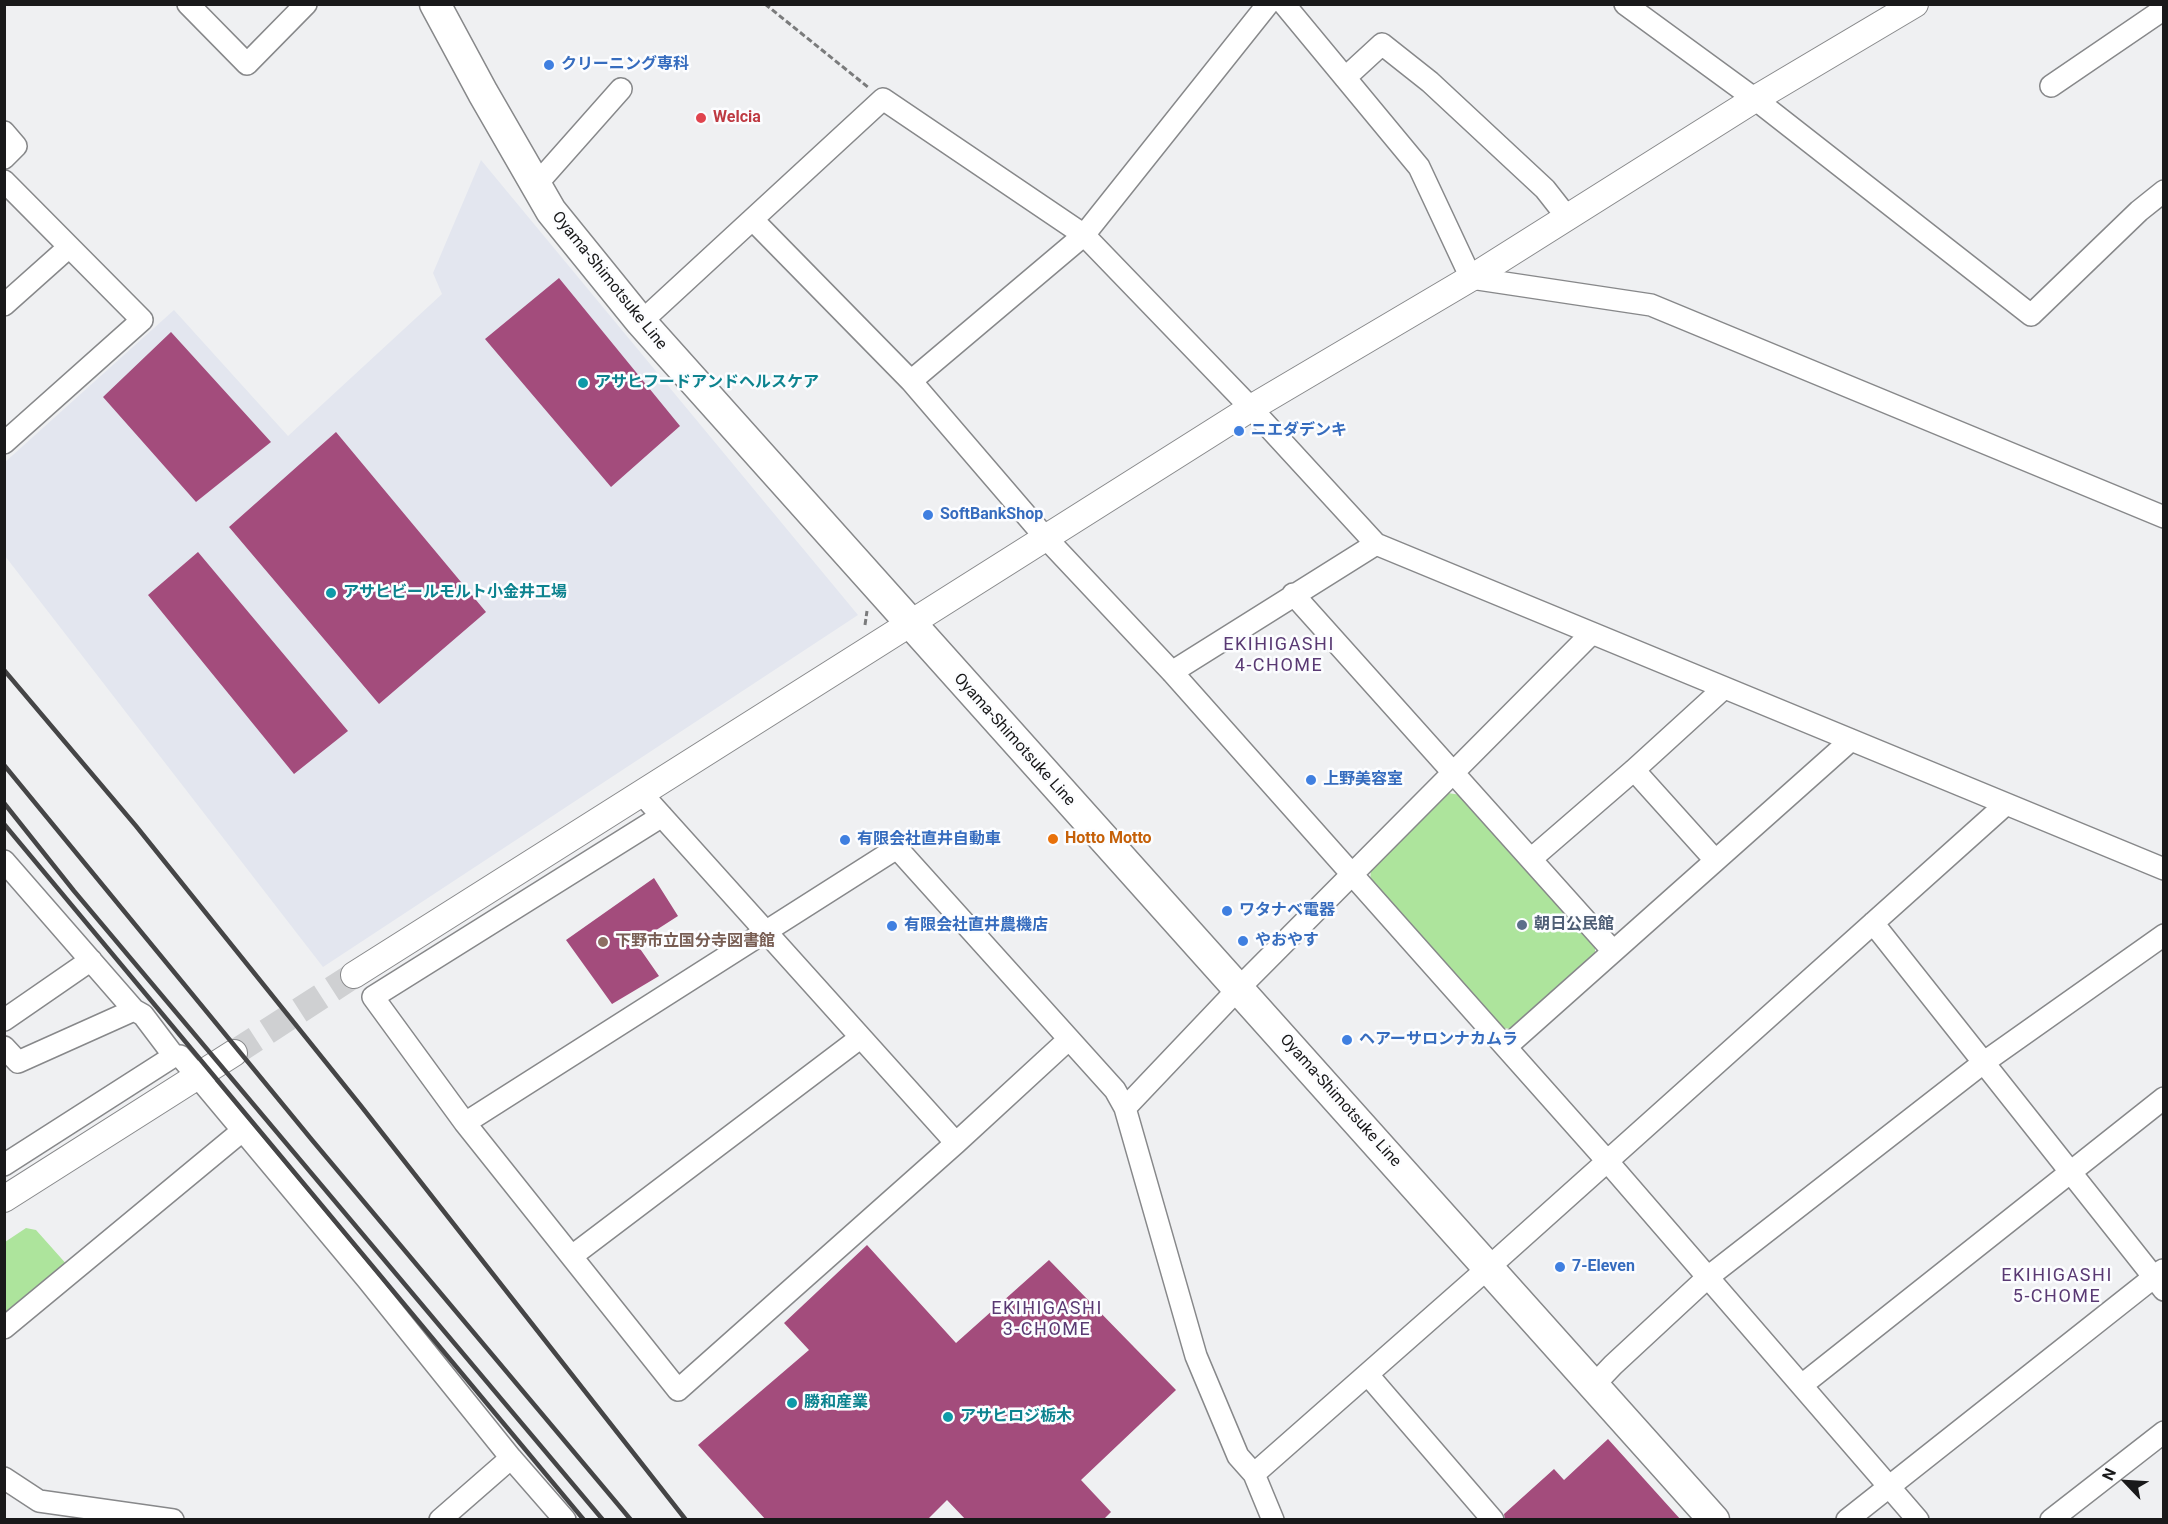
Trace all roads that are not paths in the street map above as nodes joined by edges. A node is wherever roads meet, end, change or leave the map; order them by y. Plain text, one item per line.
1 (188, 4) edge
2 (306, 4) edge
3 (435, 4) edge
4 (1268, 4) edge
5 (1284, 4) edge
6 (1625, 4) edge
7 (1915, 4) edge
8 (2163, 9) edge
9 (1345, 78) junction
10 (2051, 86) dead end
11 (621, 89) dead end
12 (1755, 99) junction
13 (4, 132) edge
14 (4, 158) edge
15 (4, 181) edge
16 (535, 186) junction
17 (2163, 191) edge
18 (1567, 217) junction
19 (753, 220) junction
20 (1084, 235) junction
21 (69, 247) junction
22 (1471, 278) junction
23 (4, 305) edge
24 (641, 322) junction
25 (910, 381) junction
26 (1251, 408) junction
27 (4, 443) edge
28 (2163, 517) edge
29 (1045, 537) junction
30 (1376, 544) junction
31 (1293, 594) junction
32 (909, 622) junction
33 (1591, 634) junction
34 (1172, 672) junction
35 (1724, 688) junction
36 (1851, 740) junction
37 (1634, 770) junction
38 (1454, 772) junction
39 (642, 794) junction
40 (2005, 805) junction
41 (662, 816) junction
42 (1531, 859) junction
43 (1715, 860) junction
44 (4, 861) edge
45 (2163, 869) edge
46 (1353, 874) junction
47 (1873, 923) junction
48 (766, 931) junction
49 (2163, 935) edge
50 (1614, 951) junction
51 (91, 960) junction
52 (354, 975) tunnel mouth
53 (1239, 988) junction
54 (134, 1010) junction
55 (4, 1020) edge
56 (860, 1038) junction
57 (1068, 1040) junction
58 (1506, 1047) junction
59 (234, 1053) tunnel mouth
60 (174, 1056) junction
61 (9, 1059) edge
62 (1983, 1063) junction
63 (198, 1077) junction
64 (2163, 1098) edge
65 (1125, 1108) junction
66 (465, 1123) junction
67 (242, 1131) junction
68 (956, 1143) junction
69 (1608, 1162) junction
70 (4, 1165) edge
71 (2070, 1172) junction
72 (4, 1199) edge
73 (572, 1256) junction
74 (1488, 1268) junction
75 (1708, 1277) junction
76 (2160, 1279) edge
77 (4, 1328) edge
78 (1368, 1375) junction
79 (1594, 1385) junction
80 (1802, 1385) junction
81 (2163, 1432) edge
82 (511, 1458) junction
83 (1254, 1474) junction
84 (4, 1478) edge
85 (1889, 1487) junction
86 (1486, 1517) edge
87 (173, 1520) edge
88 (440, 1520) edge
89 (565, 1520) edge
90 (1273, 1520) edge
91 (1714, 1520) edge
92 (1847, 1520) edge
93 (1918, 1520) edge
94 (2051, 1520) edge

1 - 2 street
3 - 16 main road, Oyama-Shimotsuke Line
4 - 20 street
5 - 9 street
6 - 12 street
7 - 12 street
8 - 10 street
9 - 18 street
9 - 22 street
11 - 16 street
12 - 17 street
12 - 18 street
13 - 14 street
15 - 21 street
16 - 24 main road, Oyama-Shimotsuke Line
18 - 22 street
19 - 20 street
19 - 24 street
19 - 25 street
20 - 25 street
20 - 26 street
21 - 23 street
21 - 27 street
22 - 26 street
22 - 28 street
24 - 32 main road, Oyama-Shimotsuke Line
25 - 29 street
26 - 29 street
26 - 30 street
29 - 32 street
29 - 34 street
30 - 31 street
30 - 33 street
31 - 34 street
31 - 38 street
32 - 39 street
32 - 53 main road, Oyama-Shimotsuke Line
33 - 35 street
33 - 38 street
34 - 46 street
35 - 36 street
35 - 37 street
36 - 40 street
36 - 43 street
37 - 42 street
37 - 43 street
38 - 42 street
38 - 46 street
39 - 41 street
39 - 52 street
40 - 45 street
40 - 47 street
41 - 48 street
41 - 66 street
42 - 50 street
43 - 50 street
44 - 51 street
46 - 53 street
46 - 58 street
47 - 62 street
47 - 69 street
48 - 56 street
48 - 57 street
48 - 66 street
49 - 62 street
50 - 58 street
51 - 54 street
51 - 55 street
53 - 65 street
53 - 74 main road, Oyama-Shimotsuke Line
54 - 60 street
54 - 61 street
56 - 68 street
56 - 73 street
57 - 65 street
57 - 68 street
58 - 69 street
59 - 63 street
60 - 63 street
60 - 70 street
62 - 71 street
62 - 75 street
63 - 67 street
63 - 72 street
64 - 71 street
65 - 83 street
66 - 73 street
67 - 77 street
67 - 82 street
68 - 73 street
69 - 74 street
69 - 75 street
71 - 76 street
71 - 80 street
74 - 78 street
74 - 79 main road, Oyama-Shimotsuke Line
75 - 79 street
75 - 80 street
76 - 85 street
78 - 83 street
78 - 86 street
79 - 91 main road, Oyama-Shimotsuke Line
80 - 85 street
81 - 94 street
82 - 88 street
82 - 89 street
83 - 90 street
84 - 87 street
85 - 92 street
85 - 93 street

